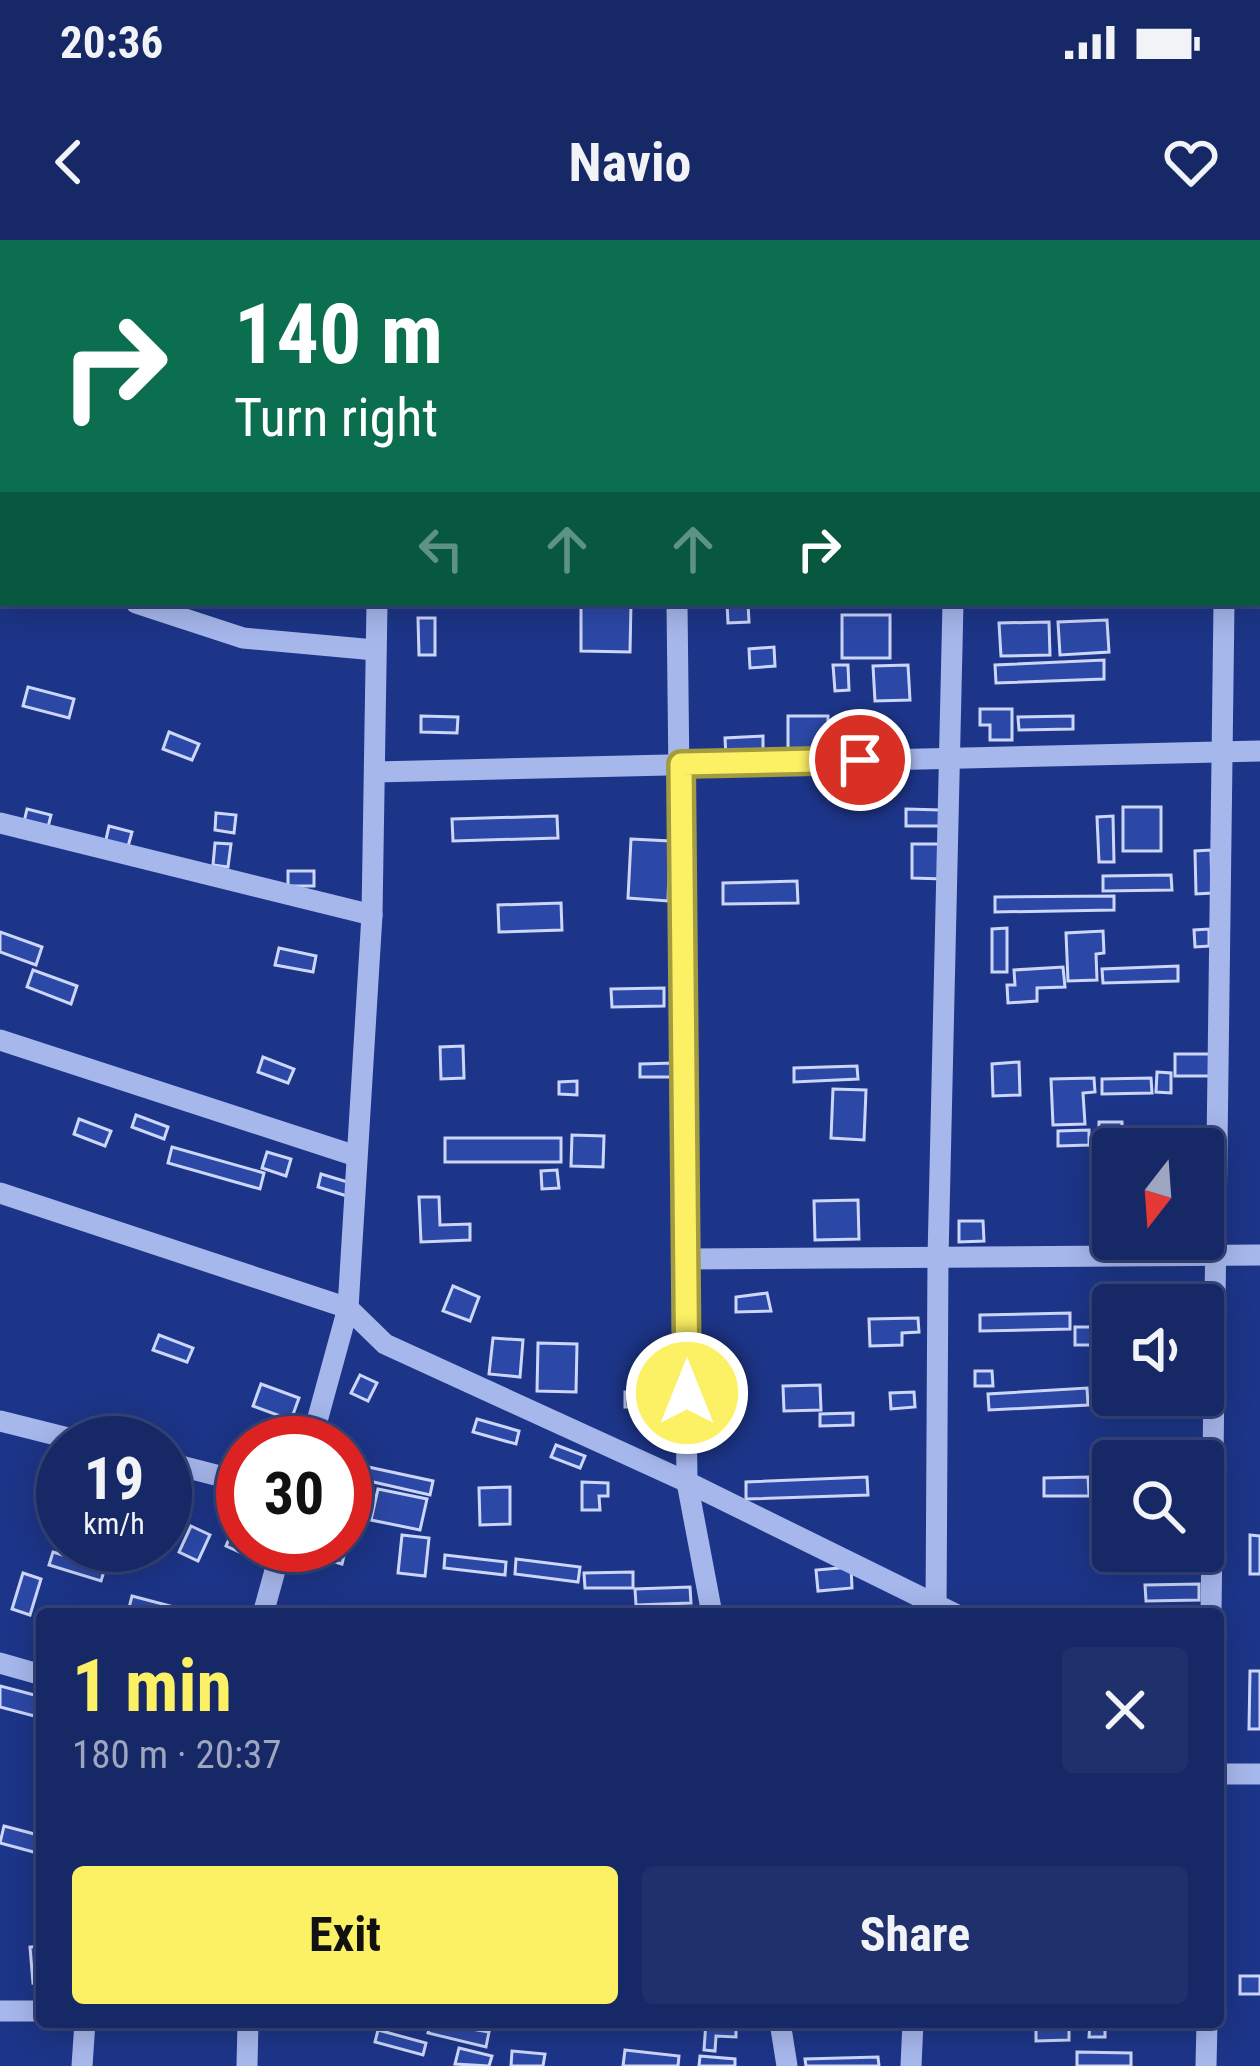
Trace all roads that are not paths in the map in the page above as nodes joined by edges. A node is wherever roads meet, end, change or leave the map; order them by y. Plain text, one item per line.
1 (145, 606) edge
2 (377, 606) edge
3 (677, 606) edge
4 (952, 606) edge
5 (1225, 606) edge
6 (375, 650) junction
7 (1260, 751) edge
8 (1223, 752) junction
9 (950, 758) junction
10 (681, 764) junction
11 (376, 772) junction
12 (0, 823) edge
13 (372, 915) junction
14 (0, 1040) edge
15 (1218, 1128) edge
16 (356, 1156) junction
17 (0, 1192) edge
18 (1260, 1255) edge
19 (1224, 1256) edge
20 (1092, 1257) edge
21 (938, 1258) junction
22 (687, 1259) junction
23 (1216, 1260) edge
24 (348, 1308) junction
25 (318, 1416) edge
26 (0, 1421) edge
27 (36, 1430) edge
28 (687, 1482) junction
29 (275, 1572) edge
30 (265, 1608) edge
31 (711, 1608) edge
32 (936, 1608) edge
33 (942, 1608) edge
34 (1211, 1608) edge
35 (0, 1663) edge
36 (36, 1673) edge
37 (1224, 1774) edge
38 (1260, 1774) edge
39 (0, 2011) edge
40 (36, 2011) edge
41 (85, 2028) edge
42 (248, 2028) edge
43 (781, 2028) edge
44 (913, 2028) edge
45 (1207, 2028) edge
46 (82, 2066) edge
47 (247, 2066) edge
48 (787, 2066) edge
49 (911, 2066) edge
50 (1206, 2066) edge

1 - 6 street
2 - 6 street
3 - 10 street
4 - 9 street
5 - 8 street
6 - 11 street
7 - 8 street
8 - 9 street
8 - 15 street
9 - 10 street
9 - 21 street
10 - 11 street
10 - 22 street
11 - 13 street
12 - 13 street
13 - 16 street
14 - 16 street
16 - 24 street
17 - 24 street
18 - 19 street
20 - 21 street
21 - 22 street
21 - 33 street
22 - 28 street
23 - 34 street
24 - 25 street
24 - 28 street
26 - 27 street
28 - 31 street
28 - 32 street
29 - 30 street
35 - 36 street
37 - 38 street
39 - 40 street
41 - 46 street
42 - 47 street
43 - 48 street
44 - 49 street
45 - 50 street

